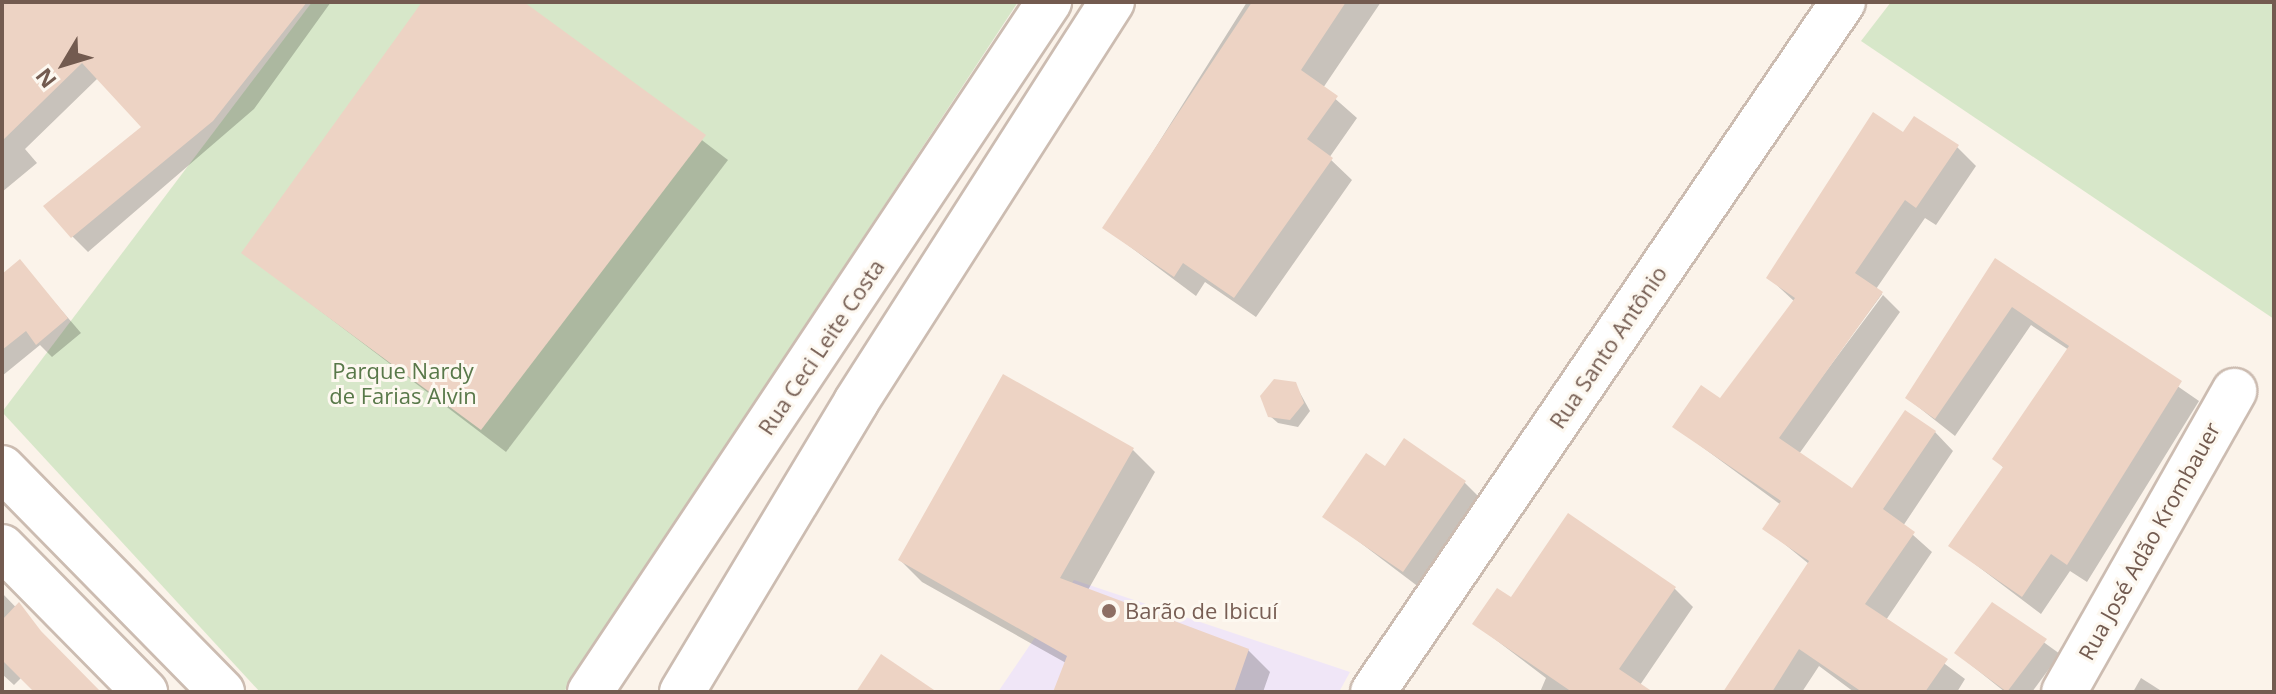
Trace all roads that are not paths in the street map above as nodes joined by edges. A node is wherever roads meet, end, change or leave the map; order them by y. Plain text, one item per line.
1 (1112, 2) edge
2 (1843, 2) edge
3 (1044, 9) edge
4 (1084, 45) junction
5 (2234, 391) dead end
6 (2, 468) edge
7 (2, 547) edge
8 (145, 692) edge
9 (222, 692) edge
10 (590, 692) edge
11 (682, 692) edge
12 (1373, 692) edge
13 (2064, 692) edge

1 - 4 street
2 - 12 street, Rua Santo Antônio
3 - 4 street
3 - 10 street, Rua Ceci Leite Costa
4 - 11 street
5 - 13 street, Rua José Adão Krombauer
6 - 9 street
7 - 8 street

